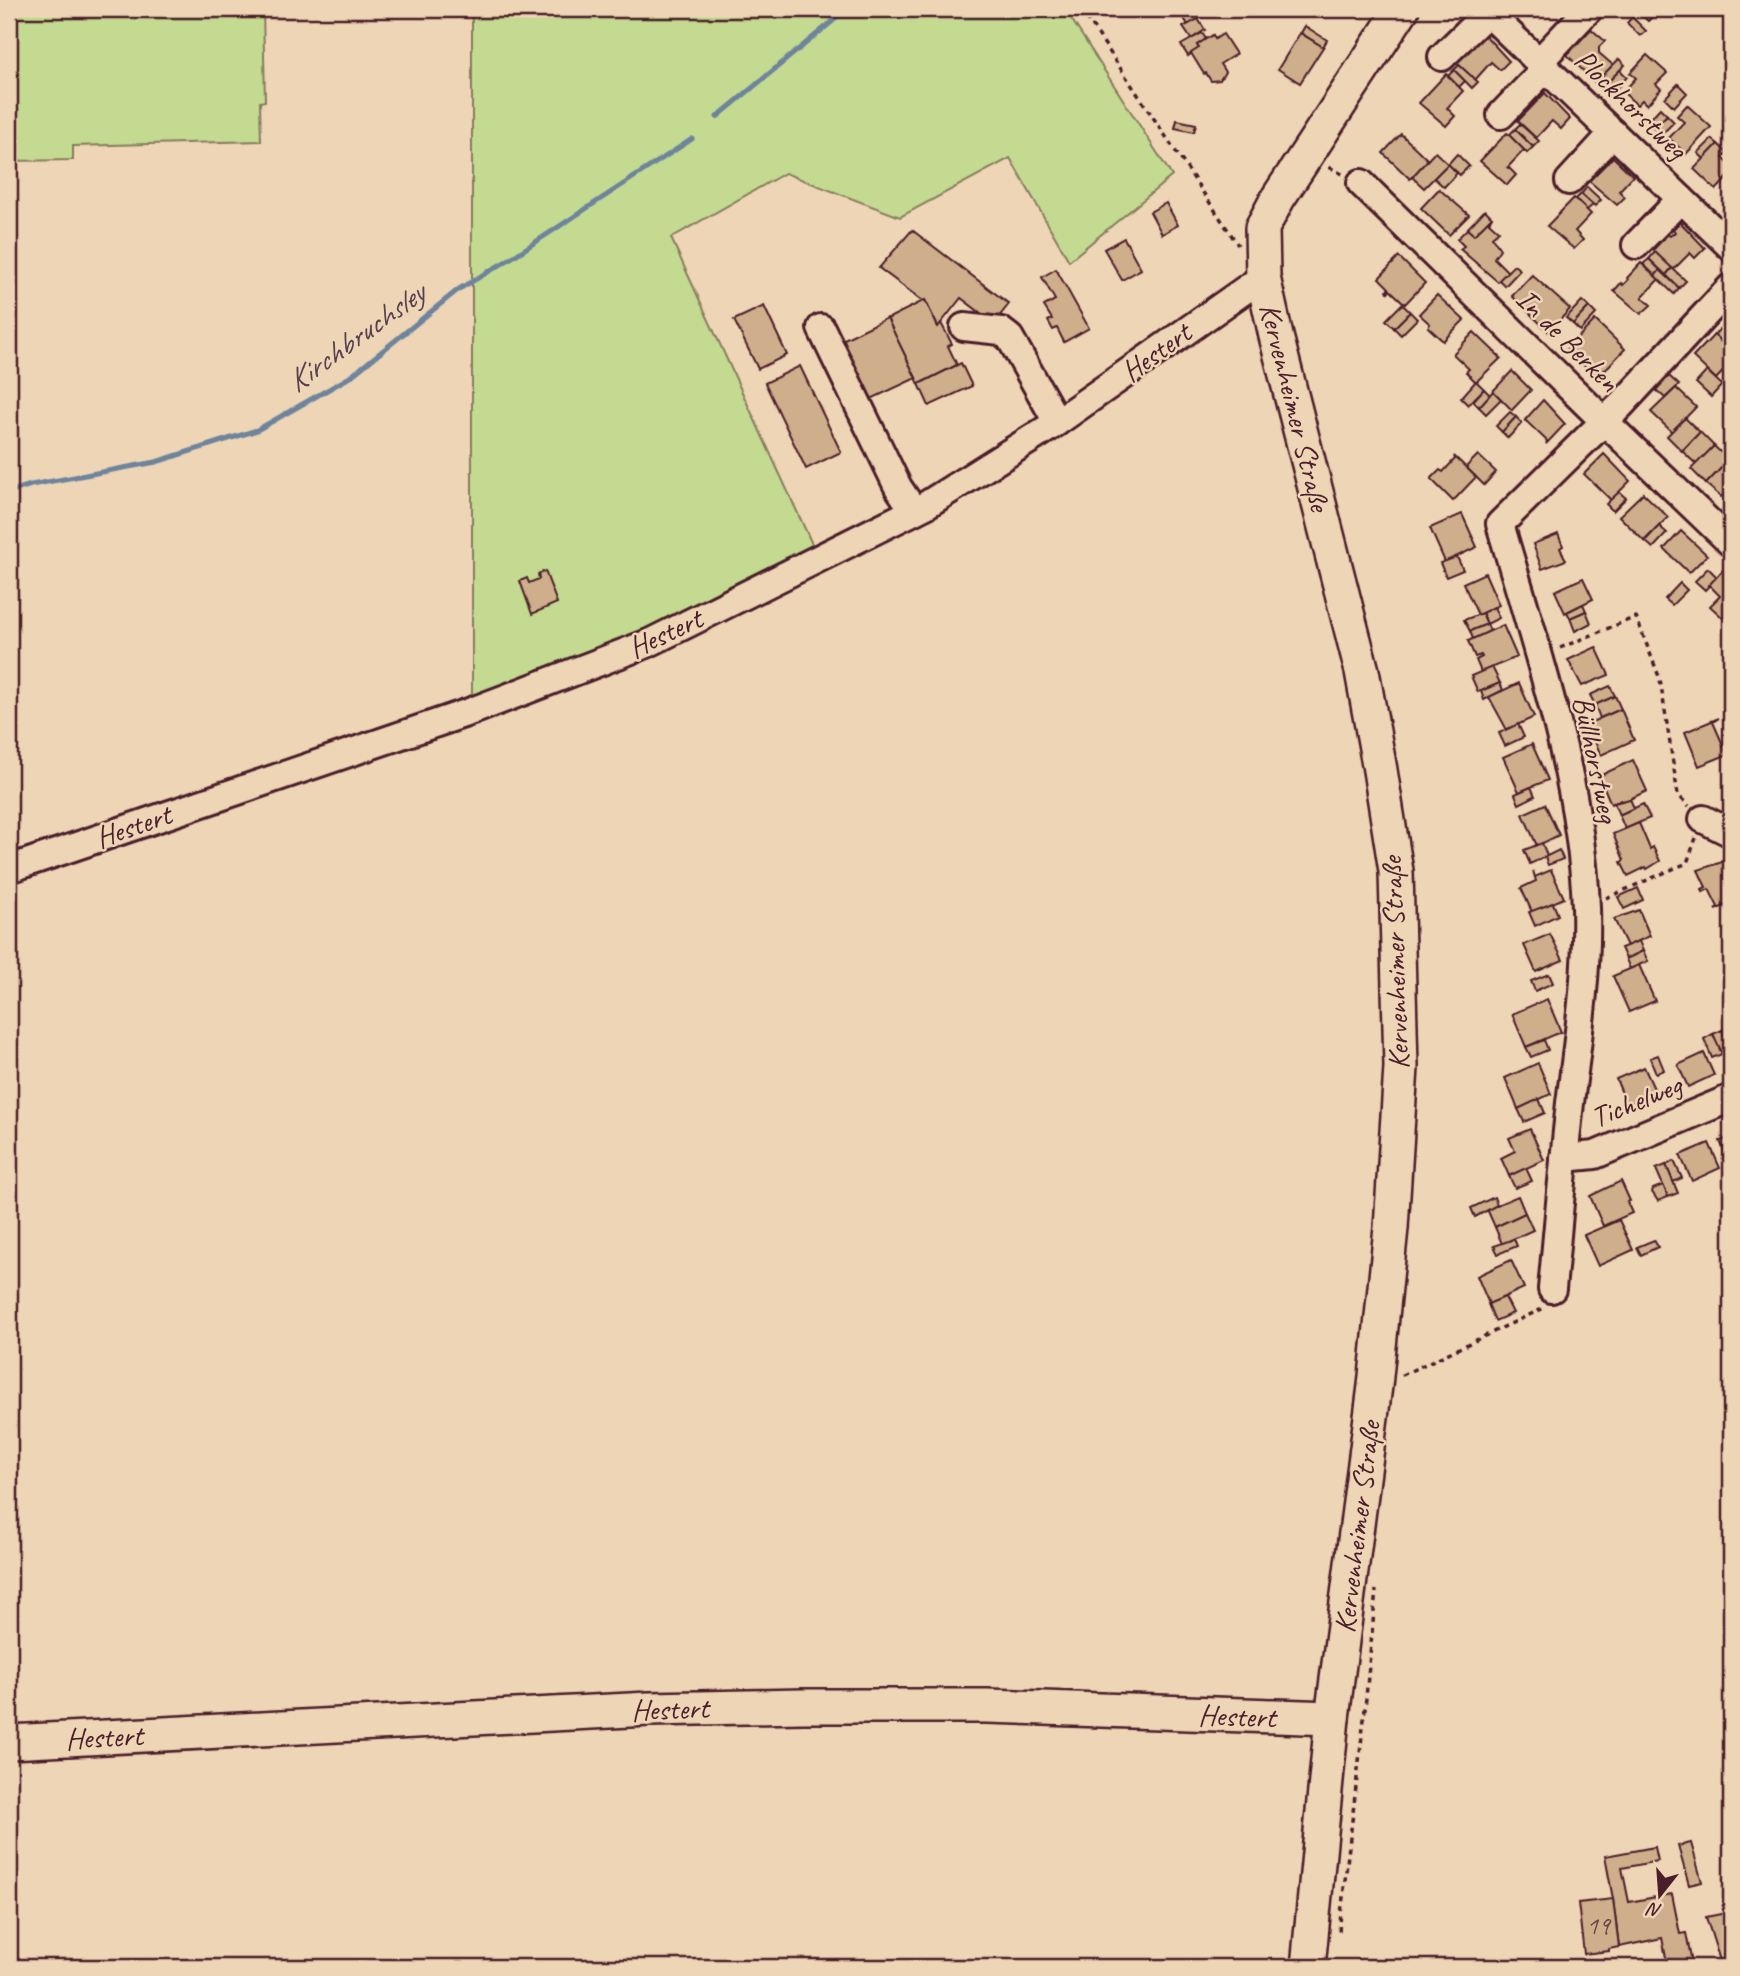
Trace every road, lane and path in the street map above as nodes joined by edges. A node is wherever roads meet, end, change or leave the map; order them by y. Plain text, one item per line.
1 (1081, 9) edge
2 (1402, 9) edge
3 (1588, 9) edge
4 (1486, 10) edge
5 (1442, 57) dead end
6 (1543, 65) junction
7 (1501, 115) dead end
8 (1613, 133) junction
9 (1308, 151) junction
10 (1569, 181) dead end
11 (1361, 183) joint
12 (1681, 199) junction
13 (1233, 240) dead end
14 (1636, 245) dead end
15 (1731, 247) edge
16 (1263, 276) junction
17 (1731, 287) edge
18 (964, 327) dead end
19 (821, 328) dead end
20 (1604, 421) junction
21 (1057, 422) junction
22 (914, 511) junction
23 (1730, 538) edge
24 (1539, 657) junction
25 (1703, 819) junction
26 (1731, 833) edge
27 (9, 869) edge
28 (1586, 907) junction
29 (1731, 1097) edge
30 (1564, 1158) junction
31 (1552, 1289) joint
32 (1375, 1386) junction
33 (1332, 1718) junction
34 (9, 1742) edge
35 (1308, 1967) edge

1 - 13 path
2 - 9 main road, Kervenheimer Straße
3 - 6 street
4 - 5 street
4 - 6 street, Plockhorstweg
6 - 7 street
6 - 8 street, Plockhorstweg
8 - 10 street
8 - 12 street, Plockhorstweg
9 - 11 path
9 - 16 main road, Kervenheimer Straße
11 - 20 street, In de Berken
12 - 14 street
12 - 15 street, Plockhorstweg
16 - 21 street, Hestert
16 - 32 main road, Kervenheimer Straße
17 - 20 street
18 - 21 street
19 - 22 street
20 - 23 street, In de Berken
20 - 24 street, Büllhorstweg
21 - 22 street, Hestert
22 - 27 street, Hestert
24 - 25 path
24 - 28 street, Büllhorstweg
25 - 26 street
25 - 28 path
28 - 30 street, Büllhorstweg
29 - 30 street, Tichelweg
30 - 31 street, Büllhorstweg
31 - 32 path
32 - 33 main road, Kervenheimer Straße
33 - 34 main road, Hestert
33 - 35 main road, Kervenheimer Straße

